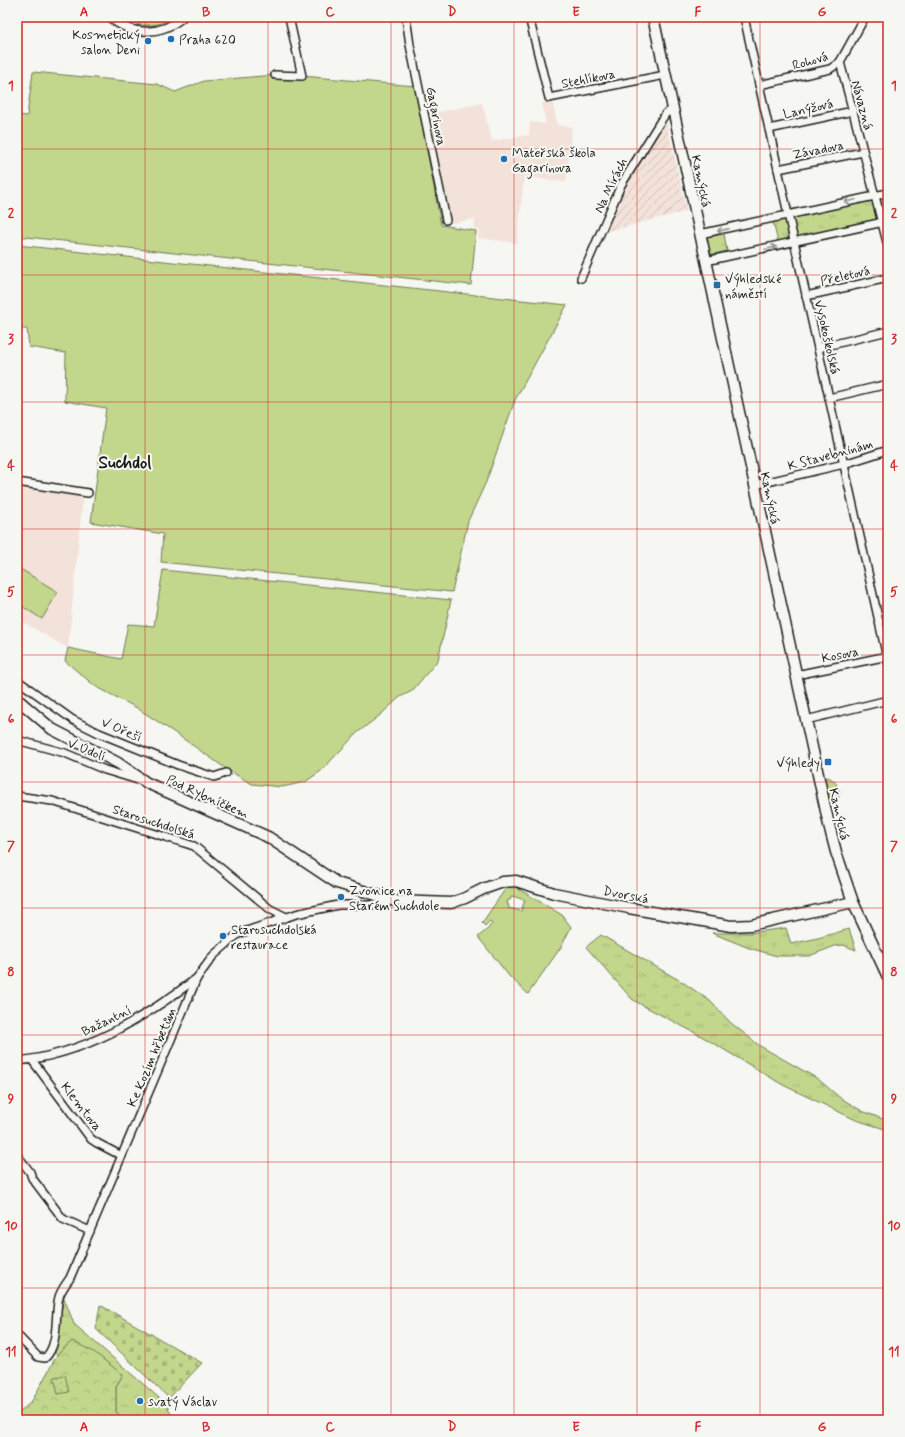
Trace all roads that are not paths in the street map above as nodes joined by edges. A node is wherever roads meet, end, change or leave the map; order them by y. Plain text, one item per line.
1 (109, 17) edge
2 (183, 17) edge
3 (289, 17) edge
4 (406, 17) edge
5 (529, 17) edge
6 (653, 17) edge
7 (744, 17) edge
8 (864, 17) edge
9 (840, 62) junction
10 (275, 75) dead end
11 (665, 75) junction
12 (759, 85) junction
13 (673, 110) junction
14 (853, 110) junction
15 (769, 129) junction
16 (863, 152) junction
17 (778, 169) junction
18 (888, 193) edge
19 (875, 196) junction
20 (788, 215) junction
21 (446, 220) dead end
22 (885, 222) edge
23 (700, 234) junction
24 (794, 243) junction
25 (888, 246) edge
26 (706, 261) junction
27 (581, 278) dead end
28 (888, 278) edge
29 (806, 296) junction
30 (888, 331) edge
31 (818, 348) junction
32 (888, 384) edge
33 (829, 398) junction
34 (888, 450) edge
35 (844, 464) junction
36 (17, 482) edge
37 (755, 485) junction
38 (88, 492) dead end
39 (888, 658) edge
40 (796, 675) junction
41 (17, 680) edge
42 (17, 699) edge
43 (888, 700) edge
44 (806, 720) junction
45 (17, 740) edge
46 (226, 773) dead end
47 (147, 782) junction
48 (17, 796) edge
49 (396, 901) junction
50 (853, 902) junction
51 (286, 917) junction
52 (888, 977) edge
53 (197, 978) junction
54 (32, 1060) junction
55 (17, 1062) edge
56 (17, 1155) edge
57 (122, 1156) junction
58 (90, 1231) junction
59 (17, 1335) edge

1 - 2 street
3 - 10 street
4 - 21 street, Gagarinova
5 - 11 street, Stehlíkova
6 - 11 main road, Kamýcká
7 - 12 street, Vysokoškolská
8 - 9 street, Rohová
9 - 12 street, Rohová
9 - 14 street, Návazná
11 - 13 main road, Kamýcká
12 - 15 street, Vysokoškolská
13 - 23 main road, Kamýcká
13 - 27 street, Na Mírách
14 - 15 street, Lanýžová
14 - 16 street, Návazná
15 - 17 street, Vysokoškolská
16 - 17 street, Závadova
16 - 19 street, Návazná
17 - 20 street, Vysokoškolská
18 - 19 street
19 -> 20 street
19 - 22 street, Návazná
20 -> 23 street
20 - 24 street, Vysokoškolská
22 - 24 street
22 - 25 street, Návazná
23 - 26 main road, Kamýcká
26 -> 24 street
24 - 29 street, Vysokoškolská
26 - 37 main road, Kamýcká
28 - 29 street, Přeletová
29 - 31 street, Vysokoškolská
30 - 31 street
31 - 33 street, Vysokoškolská
32 - 33 street
33 - 35 street, Vysokoškolská
34 - 35 street, K Stavebninám
35 - 37 street, K Stavebninám
35 - 39 street, Vysokoškolská
36 - 38 street
37 - 40 main road, Kamýcká
39 - 40 street, Kosova
40 - 44 main road, Kamýcká
41 - 46 street, V Ořeší
42 - 47 main road, Pod Rybníčkem
43 - 44 street
44 - 50 main road, Kamýcká
45 - 47 street, V Údolí
47 - 49 main road, Pod Rybníčkem
48 - 51 street, Starosuchdolská
49 - 50 main road, Dvorská
49 - 51 street, Ke Kozím hřbetům
50 - 52 main road, Kamýcká
51 - 53 street, Ke Kozím hřbetům
53 - 54 street, Bažantní
53 - 57 street, Ke Kozím hřbetům
54 - 55 street, Bažantní
54 - 57 street, Klemtova
56 - 58 street
57 - 58 street, Ke Kozím hřbetům
58 - 59 street, Ke Kozím hřbetům

